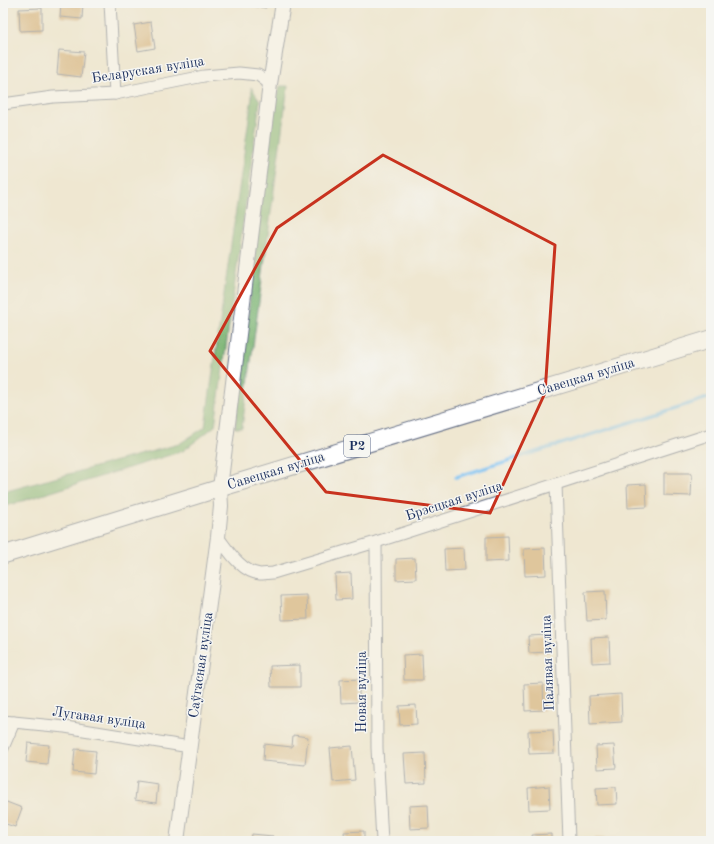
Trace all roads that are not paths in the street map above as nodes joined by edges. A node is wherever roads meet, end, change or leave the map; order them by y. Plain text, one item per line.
1 (110, 3) edge
2 (282, 3) edge
3 (270, 84) junction
4 (115, 94) junction
5 (3, 104) edge
6 (711, 339) edge
7 (711, 434) edge
8 (556, 484) junction
9 (220, 488) junction
10 (218, 537) junction
11 (376, 542) junction
12 (3, 555) edge
13 (9, 722) edge
14 (190, 747) junction
15 (3, 748) edge
16 (177, 841) edge
17 (382, 841) edge
18 (569, 841) edge

1 - 4 street
2 - 3 street, Саўгасная вуліца
3 - 4 street, Беларуская вуліца
3 - 9 street, Саўгасная вуліца
4 - 5 street, Беларуская вуліца
6 - 9 main road, Савецкая вуліца / Р2
7 - 8 street, Брэсцкая вуліца
8 - 11 street, Брэсцкая вуліца
8 - 18 street, Палявая вуліца
9 - 10 street, Саўгасная вуліца
9 - 12 main road, Савецкая вуліца / Р2
10 - 11 street, Брэсцкая вуліца
10 - 14 street, Саўгасная вуліца
11 - 17 street, Новая вуліца
13 - 14 street, Лугавая вуліца
13 - 15 street
14 - 16 street, Саўгасная вуліца

